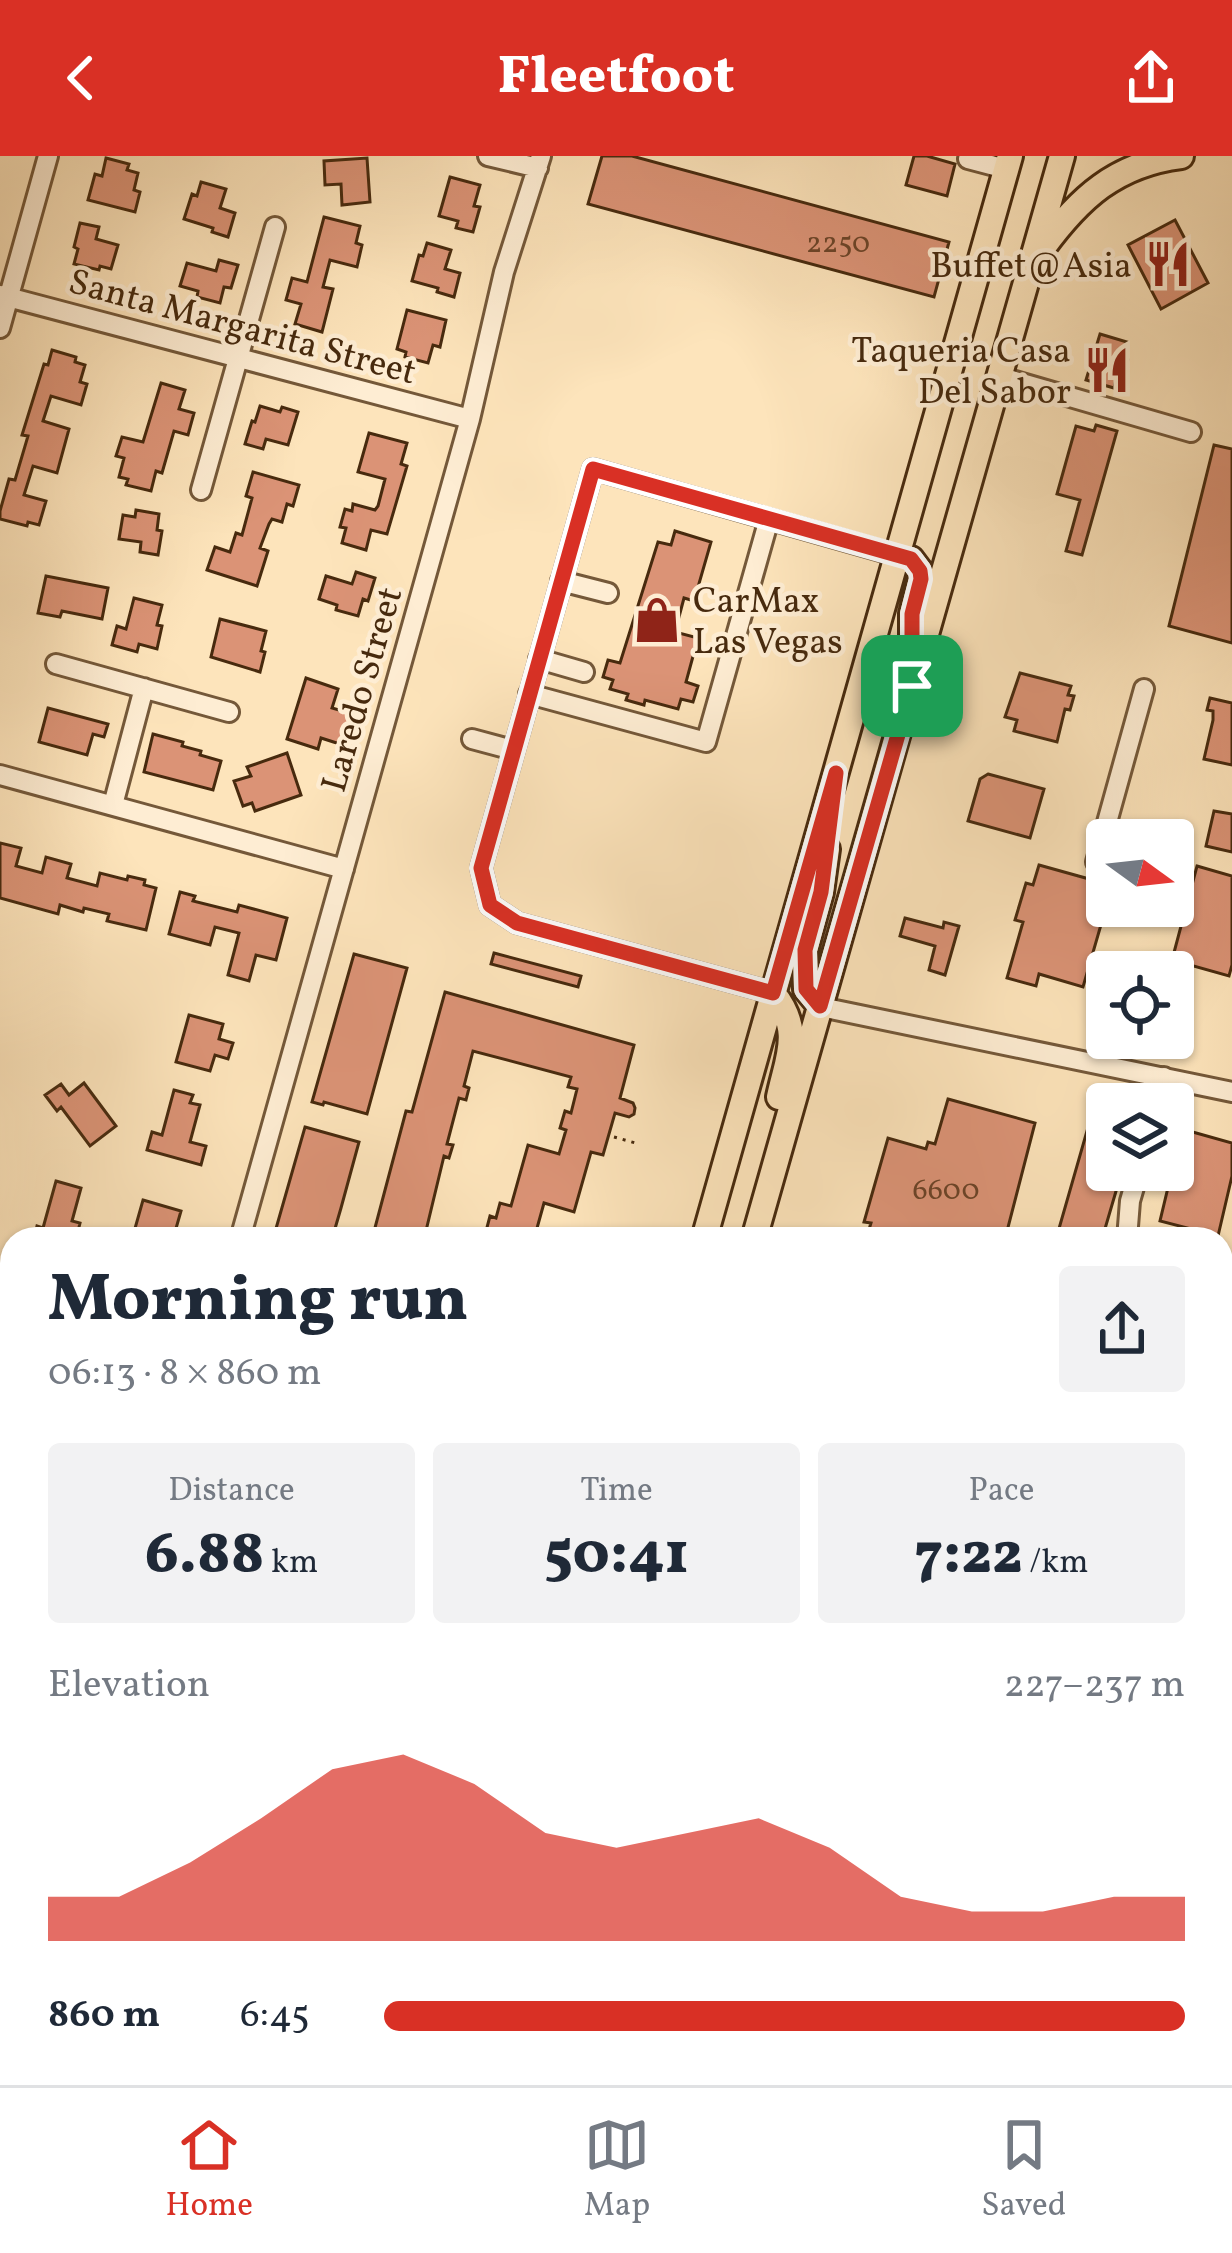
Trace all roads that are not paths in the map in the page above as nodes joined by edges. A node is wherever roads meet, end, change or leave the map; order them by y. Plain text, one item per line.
1 (48, 156) edge
2 (488, 156) edge
3 (1062, 156) edge
4 (1181, 156) edge
5 (968, 159) dead end
6 (540, 162) edge
7 (1008, 163) edge
8 (274, 227) dead end
9 (1033, 261) junction
10 (4, 296) edge
11 (0, 328) edge
12 (238, 359) junction
13 (1001, 377) junction
14 (470, 419) junction
15 (1191, 432) dead end
16 (201, 490) dead end
17 (769, 519) junction
18 (898, 556) junction
19 (562, 581) junction
20 (608, 593) dead end
21 (539, 659) junction
22 (56, 664) dead end
23 (584, 672) dead end
24 (912, 686) junction
25 (144, 688) junction
26 (1144, 689) dead end
27 (529, 694) junction
28 (229, 712) dead end
29 (472, 739) dead end
30 (514, 750) junction
31 (836, 773) junction
32 (0, 775) edge
33 (113, 806) junction
34 (1108, 819) edge
35 (344, 869) junction
36 (773, 993) junction
37 (820, 1006) junction
38 (1164, 1077) junction
39 (1162, 1083) edge
40 (1232, 1092) edge
41 (776, 1164) junction
42 (1133, 1191) edge
43 (243, 1227) edge
44 (707, 1227) edge
45 (758, 1227) edge
46 (1128, 1227) edge

1 - 10 street
2 - 6 street
3 - 9 main road
4 - 9 main road
5 - 7 street
6 - 14 street, Laredo Street
7 - 18 main road
8 - 12 street
9 - 13 main road
10 - 11 street
10 - 12 street, Santa Margarita Street
12 - 14 street, Santa Margarita Street
12 - 16 street
13 - 15 street
13 - 24 main road
14 - 35 street, Laredo Street
17 - 18 street
17 - 19 street
17 - 27 street
18 - 24 main road
18 - 31 main road
19 - 20 street
19 - 21 street
21 - 23 street
21 - 27 street
22 - 25 street
24 - 37 main road
25 - 28 street
25 - 33 street
26 - 34 street
27 - 30 street
29 - 30 street
30 - 36 street
31 - 36 main road
31 - 37 main road
32 - 33 street
33 - 35 street
35 - 43 street, Laredo Street
36 - 41 main road
36 - 44 main road
37 - 38 street
37 - 41 main road
38 - 39 street
38 - 40 street
41 - 45 main road
42 - 46 street

